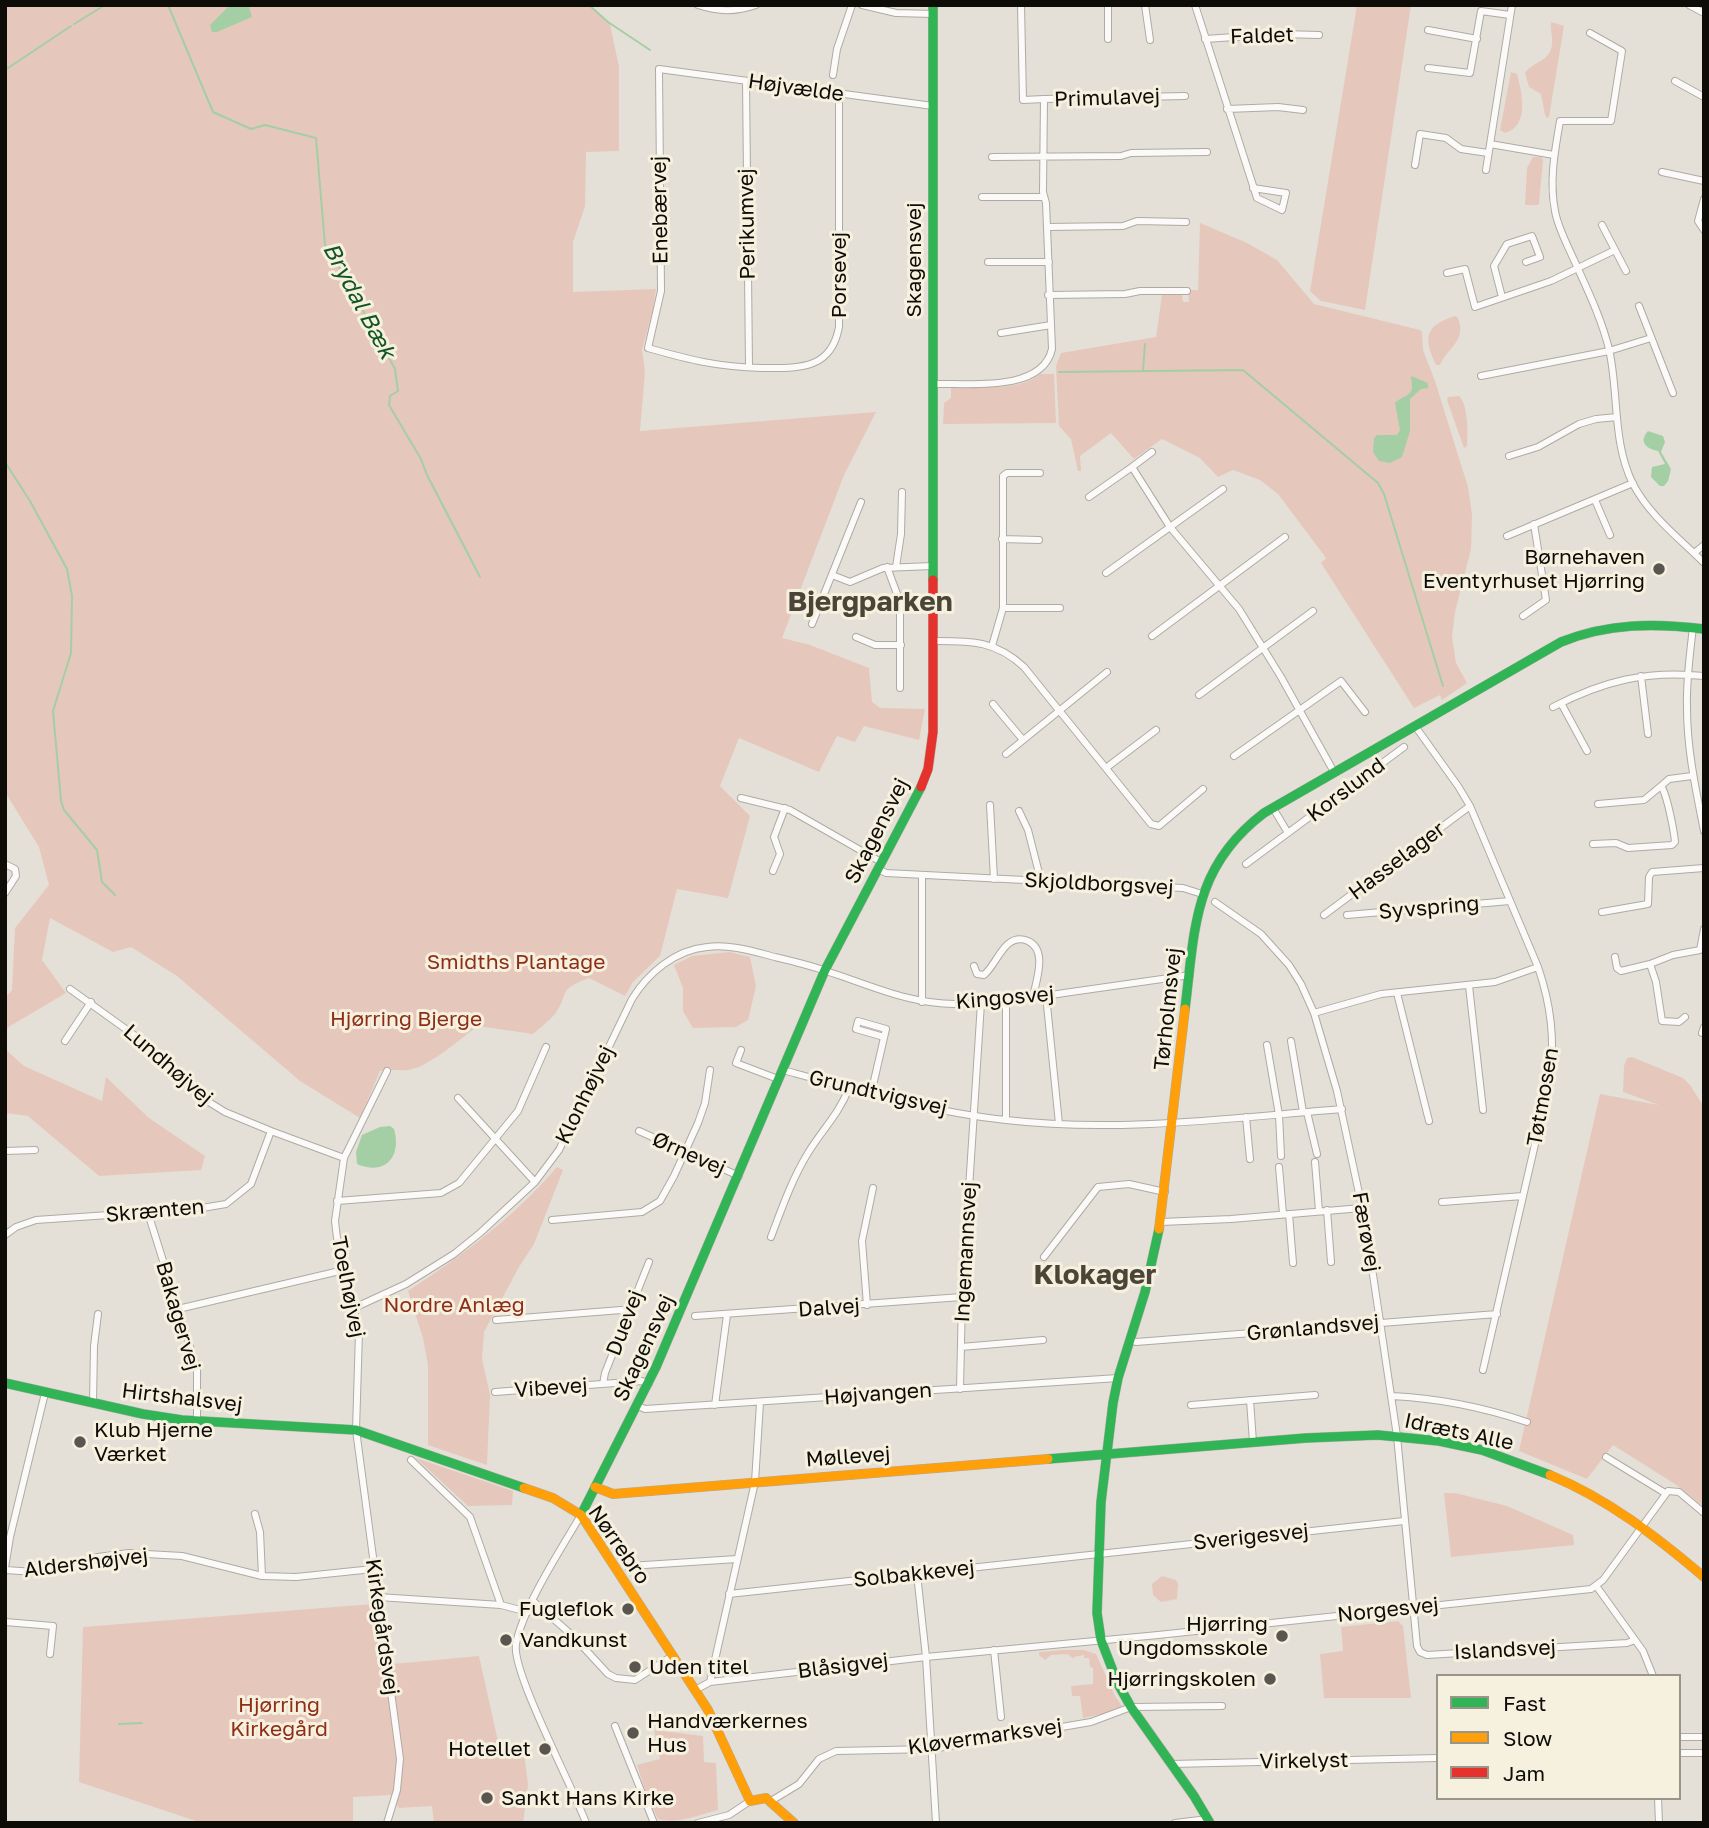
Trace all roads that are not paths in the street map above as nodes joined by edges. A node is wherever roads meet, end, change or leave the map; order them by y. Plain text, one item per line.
1 (698, 5) edge
2 (756, 5) edge
3 (852, 5) edge
4 (862, 5) edge
5 (1021, 5) edge
6 (1108, 5) edge
7 (1145, 5) edge
8 (1195, 5) edge
9 (1511, 5) edge
10 (1689, 5) edge
11 (1482, 8) edge
12 (933, 9) edge
13 (1704, 13) edge
14 (1510, 15) junction
15 (1428, 30) dead end
16 (1590, 33) dead end
17 (1319, 35) dead end
18 (1108, 39) dead end
19 (1205, 39) junction
20 (1477, 39) junction
21 (1150, 40) dead end
22 (1428, 68) dead end
23 (659, 69) joint
24 (832, 75) dead end
25 (746, 81) junction
26 (1675, 81) dead end
27 (839, 93) junction
28 (1185, 96) dead end
29 (1704, 97) edge
30 (1044, 99) junction
31 (933, 106) junction
32 (1227, 109) junction
33 (1303, 110) dead end
34 (1490, 144) junction
35 (1207, 152) dead end
36 (1488, 152) junction
37 (1554, 155) junction
38 (992, 157) dead end
39 (1043, 158) junction
40 (1415, 165) dead end
41 (1486, 170) dead end
42 (1662, 172) dead end
43 (1704, 181) edge
44 (1254, 188) junction
45 (982, 197) dead end
46 (1044, 197) junction
47 (1704, 200) edge
48 (1186, 222) dead end
49 (1602, 225) dead end
50 (1047, 227) junction
51 (1704, 230) edge
52 (1615, 250) junction
53 (988, 262) dead end
54 (1049, 262) junction
55 (1526, 262) dead end
56 (1578, 270) junction
57 (1626, 271) dead end
58 (1447, 273) dead end
59 (1187, 291) dead end
60 (1048, 295) junction
61 (1502, 297) junction
62 (1639, 306) dead end
63 (1051, 325) junction
64 (1001, 333) dead end
65 (1651, 338) junction
66 (648, 348) joint
67 (1609, 351) junction
68 (749, 368) junction
69 (1481, 376) dead end
70 (932, 384) junction
71 (1673, 393) dead end
72 (1617, 417) junction
73 (1152, 452) dead end
74 (1509, 456) dead end
75 (1132, 467) junction
76 (1040, 473) dead end
77 (1633, 483) junction
78 (1223, 488) dead end
79 (902, 492) dead end
80 (1089, 497) dead end
81 (1595, 500) junction
82 (861, 502) dead end
83 (1534, 524) junction
84 (1170, 527) junction
85 (1610, 535) dead end
86 (1507, 536) dead end
87 (1285, 537) dead end
88 (1003, 539) junction
89 (1039, 540) dead end
90 (1704, 545) edge
91 (1694, 553) junction
92 (1704, 563) edge
93 (932, 566) junction
94 (896, 567) junction
95 (887, 568) junction
96 (1106, 573) dead end
97 (832, 575) junction
98 (1219, 588) junction
99 (1003, 608) junction
100 (1060, 608) dead end
101 (1314, 611) dead end
102 (1523, 616) dead end
103 (812, 624) dead end
104 (1693, 627) junction
105 (1704, 629) edge
106 (1152, 636) dead end
107 (856, 637) dead end
108 (933, 641) junction
109 (901, 645) junction
110 (992, 646) junction
111 (1264, 648) junction
112 (1107, 672) dead end
113 (1688, 674) junction
114 (1642, 676) junction
115 (1704, 676) edge
116 (901, 688) dead end
117 (1199, 695) dead end
118 (1561, 703) junction
119 (993, 704) dead end
120 (1553, 708) dead end
121 (1299, 710) junction
122 (1059, 711) junction
123 (1366, 712) dead end
124 (1415, 726) junction
125 (1156, 730) dead end
126 (1648, 734) dead end
127 (1023, 740) junction
128 (1404, 747) dead end
129 (1587, 751) dead end
130 (1006, 754) dead end
131 (1234, 757) dead end
132 (1107, 768) junction
133 (1334, 772) junction
134 (1692, 776) junction
135 (1661, 786) junction
136 (1203, 789) dead end
137 (741, 798) dead end
138 (1598, 804) dead end
139 (990, 805) dead end
140 (1470, 806) junction
141 (785, 808) junction
142 (1272, 808) junction
143 (1019, 811) dead end
144 (1704, 831) edge
145 (1288, 833) junction
146 (1593, 844) dead end
147 (5, 864) edge
148 (1246, 864) dead end
149 (879, 865) junction
150 (1704, 868) edge
151 (773, 871) dead end
152 (922, 875) junction
153 (994, 879) junction
154 (1041, 881) junction
155 (5, 893) edge
156 (1202, 894) junction
157 (1510, 901) junction
158 (1215, 902) dead end
159 (1602, 912) dead end
160 (1324, 915) dead end
161 (1347, 915) dead end
162 (1704, 929) edge
163 (1615, 957) dead end
164 (1650, 964) junction
165 (974, 966) dead end
166 (1538, 967) junction
167 (825, 970) junction
168 (1190, 975) junction
169 (1469, 986) junction
170 (70, 989) dead end
171 (1397, 993) junction
172 (1033, 997) junction
173 (1006, 1001) junction
174 (91, 1002) junction
175 (922, 1002) junction
176 (981, 1003) junction
177 (1047, 1005) dead end
178 (1314, 1013) junction
179 (1685, 1017) dead end
180 (884, 1037) dead end
181 (65, 1041) dead end
182 (1291, 1041) dead end
183 (1267, 1045) dead end
184 (546, 1047) dead end
185 (741, 1050) dead end
186 (710, 1070) dead end
187 (387, 1071) dead end
188 (781, 1075) junction
189 (849, 1088) junction
190 (871, 1094) junction
191 (458, 1098) dead end
192 (1342, 1109) junction
193 (1483, 1110) dead end
194 (1305, 1112) junction
195 (974, 1115) junction
196 (1279, 1115) junction
197 (1246, 1117) junction
198 (1006, 1121) junction
199 (1429, 1121) dead end
200 (1059, 1124) junction
201 (1173, 1124) junction
202 (271, 1131) junction
203 (639, 1131) dead end
204 (496, 1139) junction
205 (35, 1150) dead end
206 (5, 1151) edge
207 (685, 1152) junction
208 (1317, 1154) dead end
209 (1282, 1156) dead end
210 (344, 1158) junction
211 (1250, 1159) dead end
212 (1315, 1162) dead end
213 (1279, 1167) dead end
214 (739, 1176) junction
215 (535, 1182) junction
216 (873, 1188) dead end
217 (1165, 1192) junction
218 (1523, 1196) junction
219 (337, 1201) junction
220 (1442, 1202) dead end
221 (1362, 1208) junction
222 (1323, 1210) junction
223 (148, 1213) junction
224 (1286, 1214) junction
225 (552, 1220) dead end
226 (1161, 1222) junction
227 (5, 1235) edge
228 (771, 1237) dead end
229 (1044, 1257) dead end
230 (649, 1262) dead end
231 (1331, 1262) dead end
232 (1293, 1263) dead end
233 (344, 1270) junction
234 (962, 1297) junction
235 (867, 1305) junction
236 (354, 1308) junction
237 (178, 1309) junction
238 (628, 1312) junction
239 (98, 1314) dead end
240 (1497, 1314) junction
241 (727, 1315) junction
242 (695, 1316) dead end
243 (496, 1320) dead end
244 (1380, 1323) junction
245 (1043, 1340) dead end
246 (1130, 1340) junction
247 (961, 1347) junction
248 (1483, 1370) dead end
249 (1118, 1378) junction
250 (5, 1383) edge
251 (603, 1384) junction
252 (649, 1384) junction
253 (960, 1389) junction
254 (495, 1392) dead end
255 (45, 1393) junction
256 (1315, 1395) dead end
257 (1391, 1395) junction
258 (1250, 1400) junction
259 (93, 1403) junction
260 (760, 1403) junction
261 (715, 1405) junction
262 (1191, 1405) dead end
263 (638, 1406) junction
264 (197, 1421) junction
265 (1527, 1422) dead end
266 (356, 1430) junction
267 (1397, 1436) junction
268 (1253, 1442) junction
269 (1105, 1455) junction
270 (1606, 1457) dead end
271 (411, 1460) dead end
272 (755, 1482) junction
273 (595, 1487) junction
274 (1665, 1493) junction
275 (1704, 1513) edge
276 (255, 1514) dead end
277 (581, 1515) junction
278 (1404, 1521) junction
279 (1642, 1525) junction
280 (1099, 1554) junction
281 (737, 1559) junction
282 (5, 1569) edge
283 (373, 1569) junction
284 (629, 1569) dead end
285 (916, 1574) junction
286 (262, 1576) junction
287 (1704, 1577) edge
288 (1597, 1587) junction
289 (729, 1594) junction
290 (378, 1597) junction
291 (533, 1601) junction
292 (501, 1605) junction
293 (1413, 1607) junction
294 (527, 1612) junction
295 (5, 1622) edge
296 (1101, 1640) junction
297 (1635, 1640) junction
298 (994, 1650) junction
299 (50, 1654) dead end
300 (672, 1656) junction
301 (926, 1657) junction
302 (1652, 1674) edge
303 (710, 1682) junction
304 (695, 1690) junction
305 (1222, 1706) dead end
306 (1131, 1707) junction
307 (1001, 1717) dead end
308 (615, 1726) dead end
309 (1681, 1737) edge
310 (1704, 1737) edge
311 (932, 1749) junction
312 (1681, 1753) edge
313 (1704, 1753) edge
314 (1436, 1759) edge
315 (1171, 1764) junction
316 (1658, 1800) edge
317 (750, 1801) junction
318 (771, 1801) junction
319 (1210, 1821) edge
320 (387, 1823) edge
321 (586, 1823) edge
322 (654, 1823) edge
323 (698, 1823) edge
324 (794, 1823) edge
325 (936, 1823) edge
326 (1175, 1823) edge
327 (1659, 1823) edge

1 - 2 street
3 - 24 street
4 - 12 street
5 - 30 street
6 - 18 street
7 - 21 street
8 - 19 street, Faldet
9 - 14 street
10 - 13 street
11 - 14 street
11 - 20 street
12 - 31 street, Skagensvej
14 - 34 street
15 - 20 street
16 - 37 street
17 - 19 street, Faldet
19 - 32 street, Faldet
20 - 22 street
23 - 25 street, Højvælde
23 - 66 street, Enebærvej
25 - 27 street, Højvælde
25 - 68 street, Perikumvej
26 - 29 street
27 - 31 street, Højvælde
27 - 68 street, Porsevej
28 - 30 street, Primulavej
30 - 39 street, Primulavej
31 - 70 street, Skagensvej
32 - 33 street
32 - 44 street, Faldet
34 - 36 street
34 - 37 street
35 - 39 street
36 - 40 street
36 - 41 street
37 - 56 street
38 - 39 street
39 - 46 street, Primulavej
42 - 43 street
44 - 44 street
45 - 46 street
46 - 50 street, Primulavej
47 - 51 street
48 - 50 street
49 - 52 street
50 - 54 street, Primulavej
52 - 56 street
52 - 57 street
53 - 54 street
54 - 60 street, Primulavej
55 - 61 street
56 - 61 street
56 - 67 street
58 - 61 street
59 - 60 street
60 - 63 street, Primulavej
62 - 65 street
63 - 64 street
63 - 70 street, Primulavej
65 - 67 street
65 - 71 street
66 - 68 street, Porsevej
67 - 69 street
67 - 72 street
70 - 93 street, Skagensvej
72 - 74 street
72 - 77 street
73 - 75 street
75 - 80 street
75 - 84 street
76 - 88 street
77 - 81 street
77 - 91 street
78 - 84 street
79 - 94 street
81 - 83 street
81 - 85 street
82 - 97 street
83 - 86 street
83 - 102 street
84 - 96 street
84 - 98 street
87 - 98 street
88 - 89 street
88 - 99 street
90 - 91 street
91 - 92 street
93 - 94 street
93 - 108 street, Skagensvej
94 - 95 street
95 - 97 street
95 - 109 street
97 - 103 street
98 - 106 street
98 - 111 street
99 - 100 street
99 - 110 street
101 - 111 street
104 - 105 street, Tørholmsvej
104 - 113 street
104 - 124 street, Tørholmsvej
107 - 109 street
108 - 110 street
108 - 149 street, Skagensvej
109 - 116 street
110 - 122 street
111 - 117 street
111 - 121 street
112 - 122 street
113 - 114 street
113 - 115 street
113 - 134 street
114 - 118 street
114 - 126 street
118 - 120 street
118 - 129 street
119 - 127 street
121 - 123 street
121 - 131 street
121 - 133 street
122 - 127 street
122 - 132 street
124 - 133 street, Tørholmsvej
124 - 140 street, Tøtmosen
125 - 132 street
127 - 130 street
128 - 145 street, Korslund
132 - 136 street
133 - 142 street, Tørholmsvej
134 - 135 street
134 - 144 street
135 - 138 street
135 - 146 street
137 - 141 street
139 - 153 street, Skjoldborgsvej
140 - 157 street, Tøtmosen
140 - 160 street, Hasselager
141 - 149 street
141 - 151 street
142 - 145 street, Korslund
142 - 156 street, Tørholmsvej
143 - 154 street
145 - 148 street, Korslund
147 - 155 street
149 - 152 street, Skjoldborgsvej
149 - 167 street, Skagensvej
150 - 159 street
152 - 153 street, Skjoldborgsvej
152 - 175 street
153 - 154 street, Skjoldborgsvej
154 - 156 street, Skjoldborgsvej
156 - 168 street, Tørholmsvej
157 - 161 street, Syvspring
157 - 166 street, Tøtmosen
158 - 178 street, Færøvej
162 - 164 street
163 - 164 street
164 - 179 street
165 - 172 street
166 - 169 street
166 - 218 street, Tøtmosen
167 - 175 street, Kingosvej
167 - 188 street, Skagensvej
167 - 215 street, Klonhøjvej
168 - 172 street, Kingosvej
168 - 201 street, Tørholmsvej
169 - 171 street
169 - 193 street
170 - 174 street, Lundhøjvej
171 - 178 street
171 - 199 street
172 - 173 street, Kingosvej
173 - 176 street, Kingosvej
173 - 198 street
174 - 181 street
174 - 202 street, Lundhøjvej
175 - 176 street, Kingosvej
176 - 195 street, Grundtvigsvej
177 - 200 street
178 - 192 street, Færøvej
180 - 190 street
182 - 194 street
183 - 196 street
184 - 204 street
185 - 188 street, Grundtvigsvej
186 - 207 street
187 - 210 street, Toelhøjvej
188 - 189 street, Grundtvigsvej
188 - 214 street, Skagensvej
189 - 190 street, Grundtvigsvej
189 - 228 street
190 - 195 street, Grundtvigsvej
191 - 204 street
192 - 194 street, Grundtvigsvej
192 - 221 street, Færøvej
194 - 196 street, Grundtvigsvej
194 - 208 street
195 - 198 street, Grundtvigsvej
195 - 234 street, Ingemannsvej
196 - 197 street, Grundtvigsvej
196 - 209 street
197 - 201 street, Grundtvigsvej
197 - 211 street
198 - 200 street, Grundtvigsvej
200 - 201 street, Grundtvigsvej
201 - 217 street, Tørholmsvej
202 - 210 street
202 - 223 street, Skrænten
203 - 207 street, Ørnevej
204 - 215 street
204 - 219 street
205 - 206 street
207 - 214 street, Ørnevej
207 - 225 street
210 - 219 street, Toelhøjvej
212 - 222 street
213 - 224 street
214 - 252 street, Skagensvej
215 - 236 street, Klonhøjvej
216 - 235 street
217 - 226 street, Tørholmsvej
217 - 229 street
218 - 220 street
218 - 240 street, Tøtmosen
219 - 233 street, Toelhøjvej
221 - 222 street
221 - 244 street, Færøvej
222 - 224 street
222 - 231 street
223 - 227 street, Skrænten
223 - 237 street, Bakagervej
224 - 226 street
224 - 232 street
226 - 246 street, Tørholmsvej
230 - 238 street, Duevej
233 - 236 street, Toelhøjvej
233 - 237 street
234 - 235 street, Dalvej
234 - 247 street, Ingemannsvej
235 - 241 street, Dalvej
236 - 266 street, Toelhøjvej
237 - 264 street, Bakagervej
238 - 243 street
238 - 251 street, Duevej
239 - 259 street
240 - 244 street, Grønlandsvej
240 - 248 street, Tøtmosen
241 - 242 street, Dalvej
241 - 261 street
244 - 246 street, Grønlandsvej
244 - 257 street, Færøvej
245 - 247 street
246 - 249 street, Tørholmsvej
247 - 253 street, Ingemannsvej
249 - 253 street, Højvangen
249 - 269 street, Tørholmsvej
250 - 255 street, Hirtshalsvej
251 - 252 street, Vibevej
251 - 254 street, Vibevej
252 - 263 street, Skagensvej
253 - 260 street, Højvangen
255 - 259 street, Hirtshalsvej
255 - 282 street
256 - 258 street
257 - 265 street, Idræts Alle
257 - 267 street, Færøvej
258 - 262 street
258 - 268 street
259 - 264 street, Hirtshalsvej
260 - 261 street, Højvangen
260 - 272 street
261 - 263 street, Højvangen
263 - 273 street, Skagensvej
264 - 266 street, Hirtshalsvej
266 - 277 street, Nørrebro
266 - 283 street, Kirkegårdsvej
267 - 268 street, Idræts Alle
267 - 278 street, Færøvej
267 - 279 street, Idræts Alle
268 - 269 street, Idræts Alle
269 - 272 street, Møllevej
269 - 280 street, Tørholmsvej
270 - 274 street
271 - 292 street
272 - 273 street, Møllevej
272 - 281 street
273 - 277 street, Skagensvej
274 - 275 street
274 - 279 street
276 - 286 street
277 - 291 street, Skagensvej
277 - 300 street, Nørrebro
278 - 280 street, Sverigesvej
278 - 293 street, Færøvej
279 - 287 street, Idræts Alle
279 - 288 street
280 - 285 street, Solbakkevej
280 - 296 street, Tørholmsvej
281 - 284 street
281 - 289 street
282 - 286 street, Aldershøjvej
283 - 286 street, Aldershøjvej
283 - 290 street, Kirkegårdsvej
285 - 289 street, Solbakkevej
285 - 301 street
288 - 293 street, Norgesvej
288 - 297 street
289 - 303 street
290 - 292 street
290 - 320 street, Kirkegårdsvej
291 - 294 street, Skagensvej
291 - 300 street
292 - 294 street
293 - 296 street, Norgesvej
293 - 297 street, Islandsvej
294 - 321 street, Skagensvej
295 - 299 street
296 - 298 street, Blåsigvej
296 - 306 street, Tørholmsvej
297 - 302 street
298 - 301 street, Blåsigvej
298 - 307 street
300 - 304 street, Nørrebro
301 - 303 street, Blåsigvej
301 - 311 street
303 - 304 street, Blåsigvej
304 - 317 street, Nørrebro
305 - 306 street
306 - 311 street, Kløvermarksvej
306 - 315 street, Tørholmsvej
308 - 322 street
309 - 310 street
311 - 318 street, Kløvermarksvej
311 - 325 street
312 - 313 street
314 - 315 street, Virkelyst
315 - 319 street, Tørholmsvej
316 - 327 street
317 - 318 street
317 - 323 street
318 - 324 street
319 - 326 street

